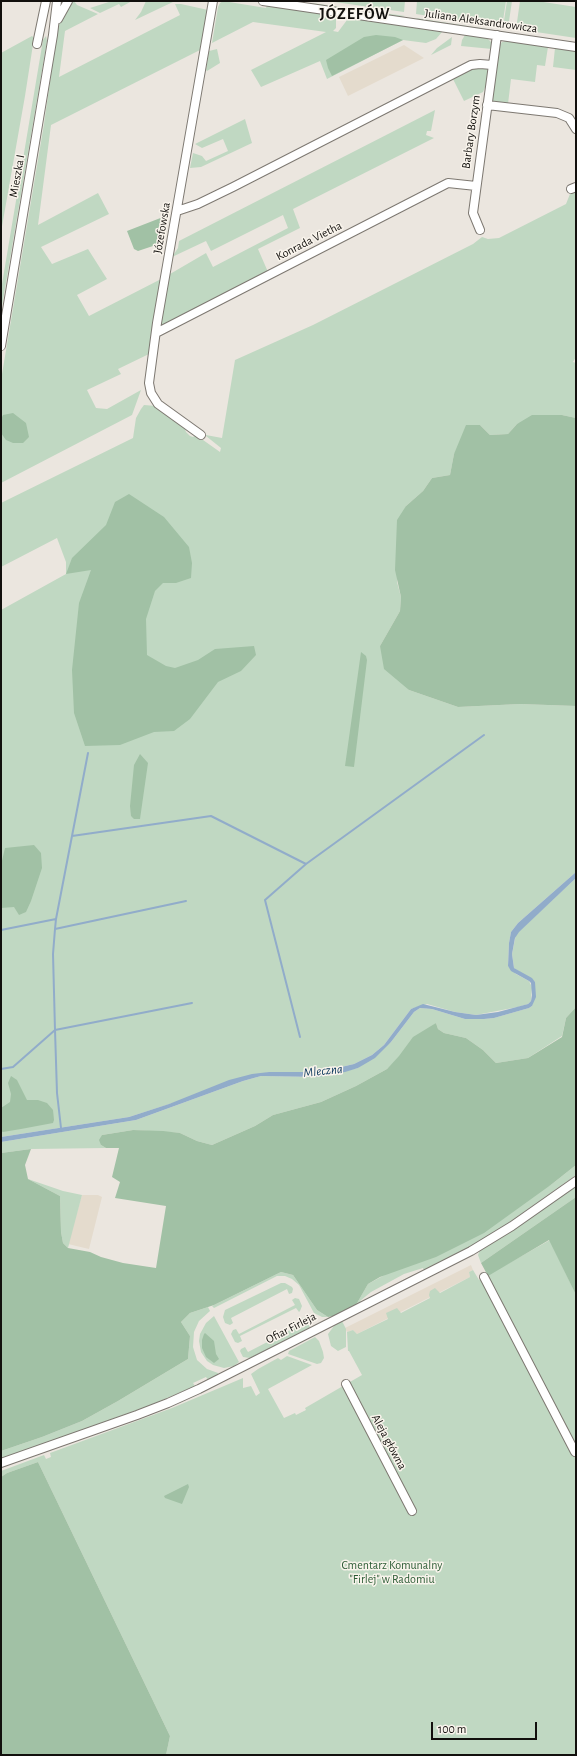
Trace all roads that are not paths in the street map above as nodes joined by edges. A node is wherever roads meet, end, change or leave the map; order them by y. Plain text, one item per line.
1 (46, 1) edge
2 (57, 1) edge
3 (68, 1) edge
4 (213, 1) edge
5 (263, 1) edge
6 (40, 32) junction
7 (53, 35) junction
8 (497, 35) junction
9 (37, 44) dead end
10 (576, 47) edge
11 (492, 65) junction
12 (487, 105) junction
13 (576, 129) edge
14 (476, 186) junction
15 (177, 211) junction
16 (480, 230) dead end
17 (156, 333) junction
18 (1, 346) edge
19 (201, 436) dead end
20 (576, 1181) edge
21 (484, 1277) dead end
22 (346, 1384) dead end
23 (575, 1452) dead end
24 (1, 1463) edge
25 (412, 1511) dead end

1 - 6 street
2 - 7 street
3 - 7 street
4 - 15 street, Józefowska
5 - 8 street, Juliana Aleksandrowicza
6 - 7 street
6 - 9 street
7 - 18 street, Mieszka I
8 - 10 street, Juliana Aleksandrowicza
8 - 11 street, Barbary Borzym
11 - 12 street, Barbary Borzym
11 - 15 street
12 - 13 street
12 - 14 street, Barbary Borzym
14 - 16 street, Barbary Borzym
14 - 17 street, Konrada Vietha
15 - 17 street, Józefowska
17 - 19 street, Józefowska
20 - 24 street, Ofiar Firleja
21 - 23 street
22 - 25 street, Aleja główna

